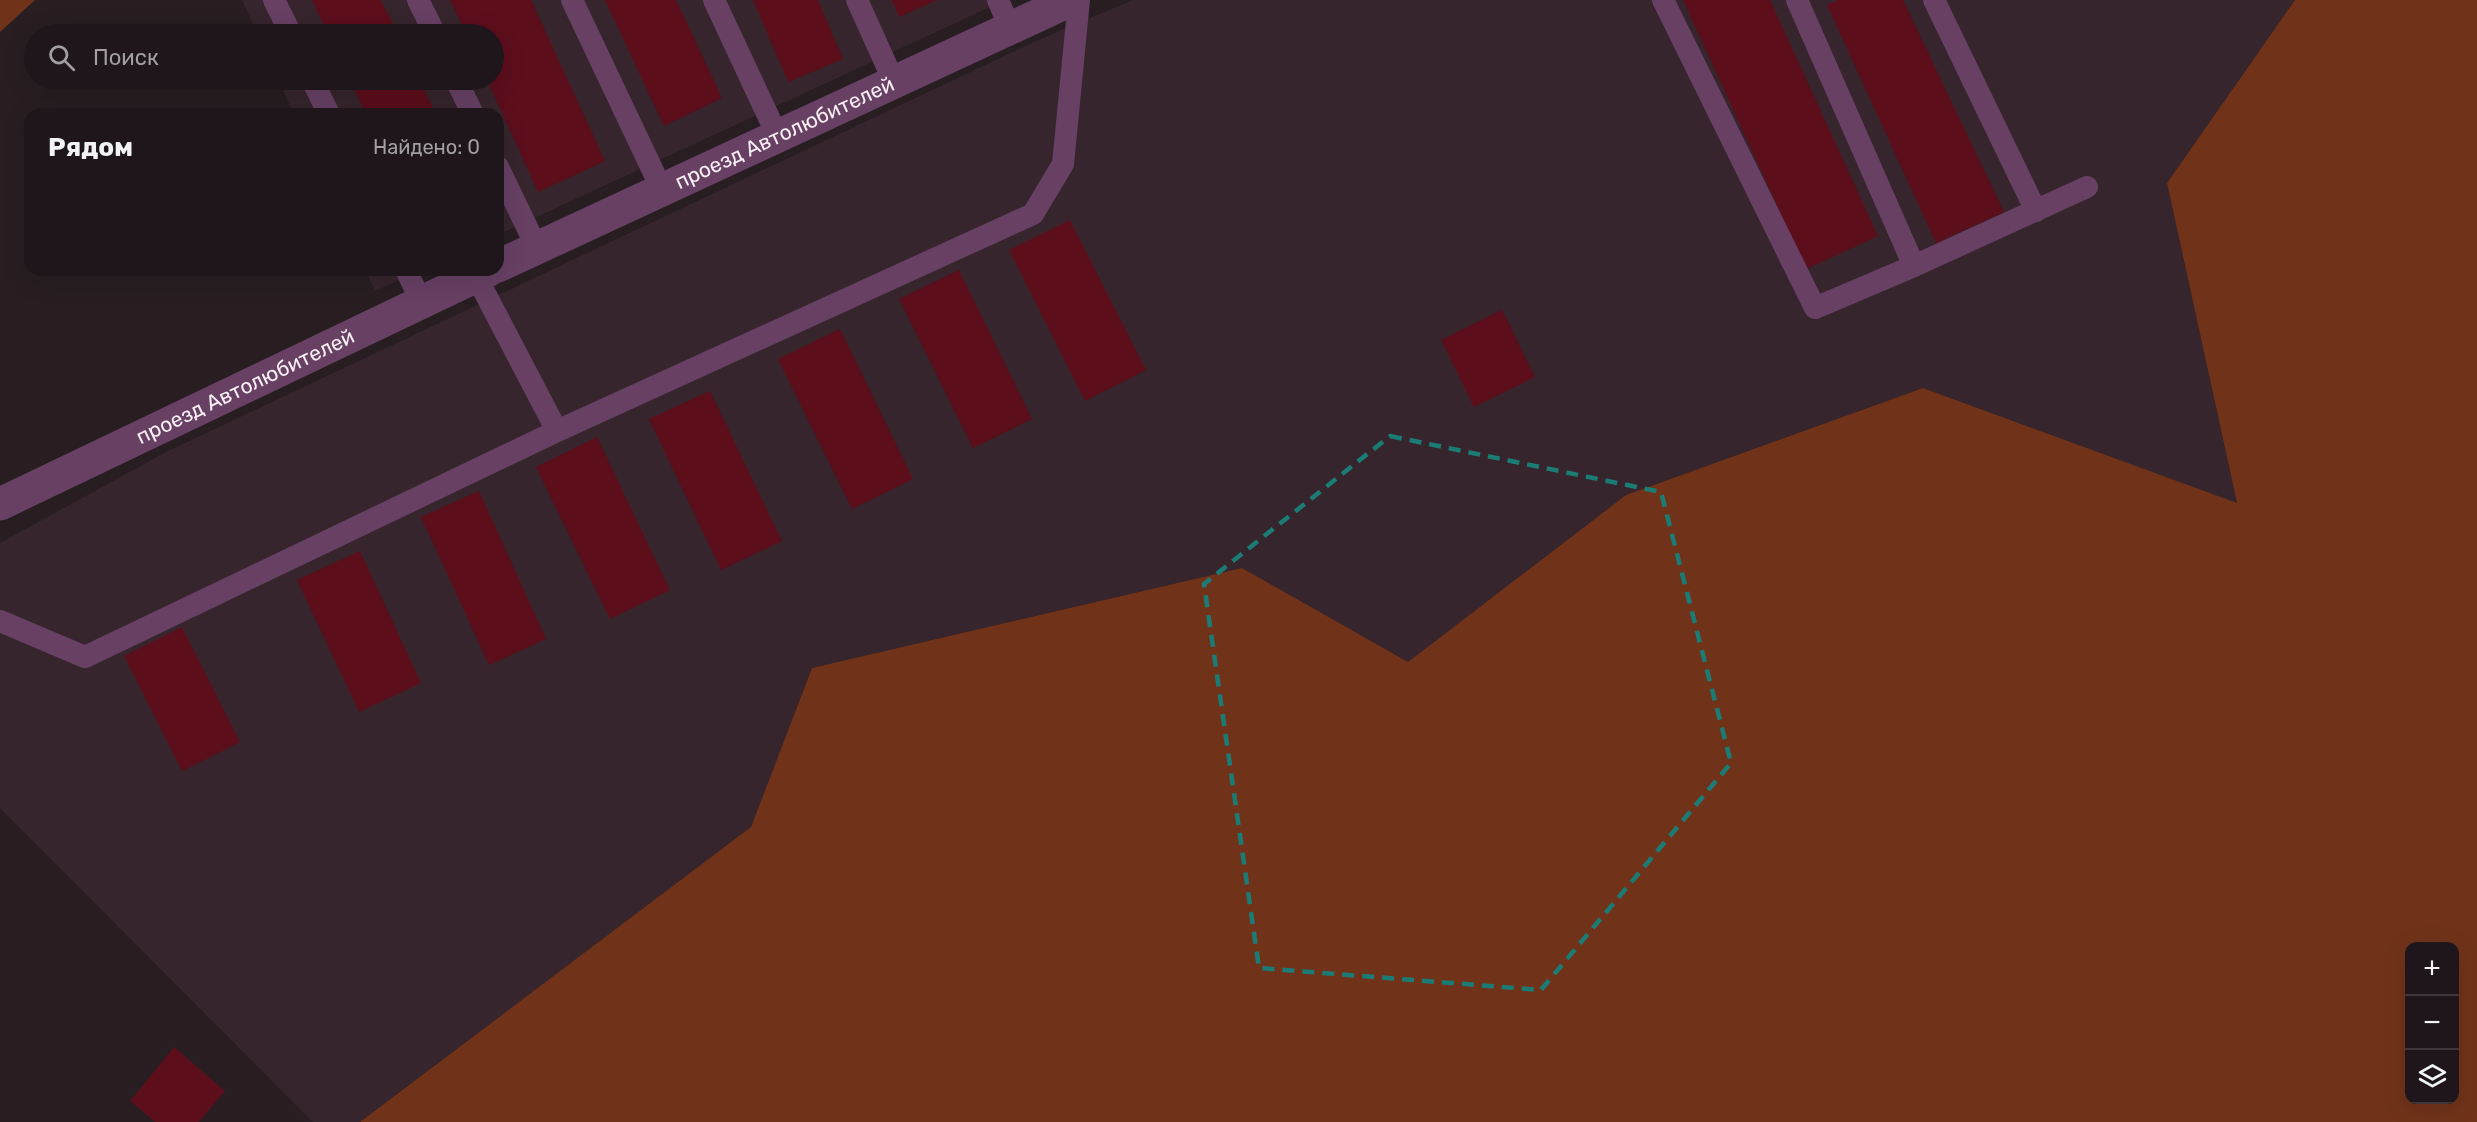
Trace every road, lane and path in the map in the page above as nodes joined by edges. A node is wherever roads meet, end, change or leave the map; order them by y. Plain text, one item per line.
1 (274, 0) edge
2 (418, 0) edge
3 (572, 0) edge
4 (714, 0) edge
5 (857, 0) edge
6 (1071, 0) edge
7 (1079, 0) edge
8 (1664, 0) edge
9 (1797, 0) edge
10 (1934, 0) edge
11 (1004, 14) edge
12 (286, 24) edge
13 (430, 24) edge
14 (894, 82) junction
15 (317, 90) edge
16 (461, 90) edge
17 (326, 108) edge
18 (470, 108) edge
19 (778, 136) junction
20 (504, 179) edge
21 (2087, 186) dead end
22 (662, 190) junction
23 (2036, 212) junction
24 (537, 248) junction
25 (504, 263) edge
26 (1914, 266) junction
27 (409, 276) edge
28 (477, 276) edge
29 (490, 276) edge
30 (421, 301) junction
31 (557, 431) junction
32 (0, 504) edge
33 (0, 621) edge

1 - 12 lane
2 - 13 lane
3 - 22 lane
4 - 19 lane
5 - 14 lane
6 - 11 street, проезд Автолюбителей
7 - 31 lane
8 - 26 lane
9 - 26 lane
10 - 23 lane
11 - 14 street, проезд Автолюбителей
14 - 19 street, проезд Автолюбителей
15 - 17 lane
16 - 18 lane
19 - 22 street, проезд Автолюбителей
20 - 24 lane
21 - 23 lane
22 - 24 street, проезд Автолюбителей
23 - 26 lane
24 - 25 street, проезд Автолюбителей
27 - 30 lane
28 - 30 street, проезд Автолюбителей
29 - 31 lane
30 - 32 street, проезд Автолюбителей
31 - 33 lane

